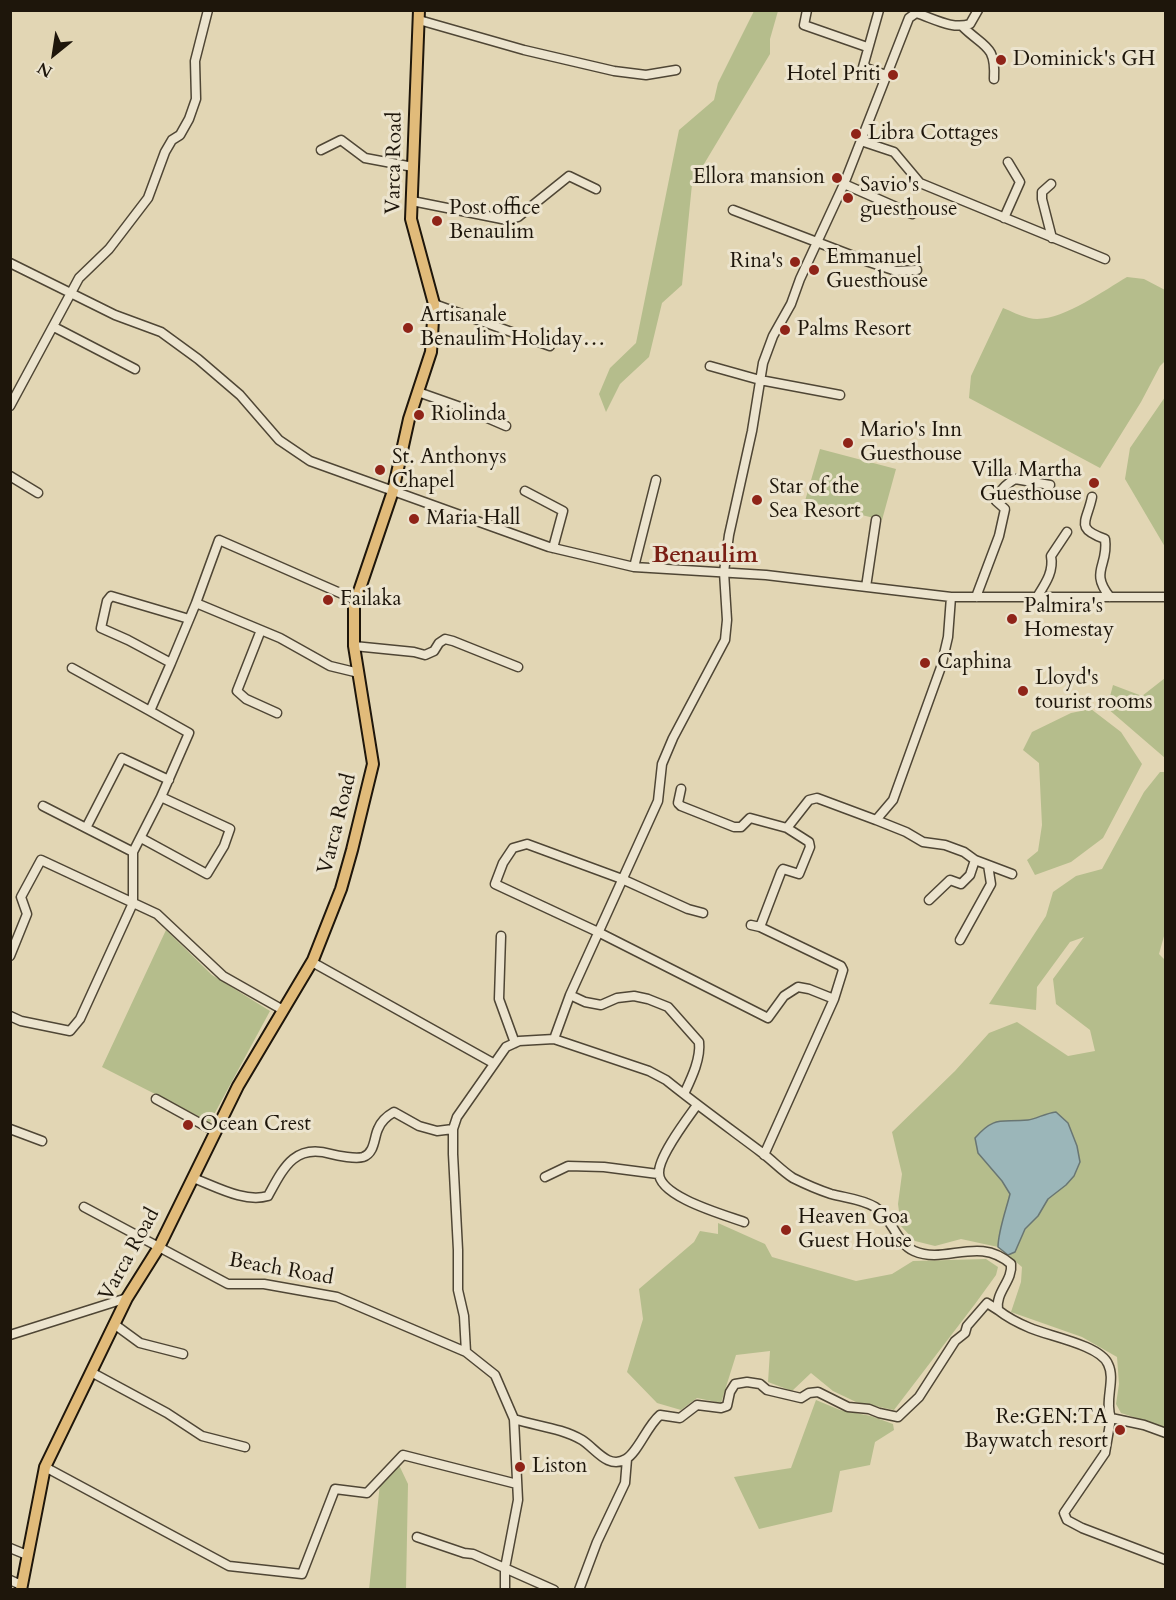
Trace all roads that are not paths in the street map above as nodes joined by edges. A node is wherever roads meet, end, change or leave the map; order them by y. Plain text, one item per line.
1 (208, 10) edge
2 (807, 10) edge
3 (879, 10) edge
4 (978, 10) edge
5 (913, 12) edge
6 (419, 15) edge
7 (962, 26) junction
8 (867, 47) junction
9 (676, 70) dead end
10 (886, 75) junction
11 (994, 79) dead end
12 (861, 141) junction
13 (321, 150) dead end
14 (1008, 162) dead end
15 (413, 167) junction
16 (1051, 183) dead end
17 (844, 184) junction
18 (596, 189) dead end
19 (412, 201) junction
20 (733, 210) dead end
21 (912, 214) dead end
22 (1004, 218) junction
23 (1052, 238) junction
24 (817, 242) junction
25 (1106, 260) dead end
26 (10, 263) edge
27 (917, 270) dead end
28 (72, 293) junction
29 (434, 304) junction
30 (54, 327) junction
31 (550, 346) dead end
32 (710, 366) dead end
33 (135, 369) dead end
34 (760, 380) junction
35 (418, 392) junction
36 (840, 395) dead end
37 (10, 406) edge
38 (506, 426) dead end
39 (10, 476) edge
40 (656, 480) dead end
41 (1050, 485) dead end
42 (393, 491) junction
43 (525, 492) dead end
44 (38, 493) dead end
45 (1092, 497) dead end
46 (876, 520) dead end
47 (1066, 532) dead end
48 (553, 548) junction
49 (634, 567) junction
50 (723, 572) junction
51 (866, 587) junction
52 (951, 597) junction
53 (976, 597) junction
54 (1037, 597) junction
55 (1110, 597) junction
56 (1166, 597) edge
57 (356, 600) junction
58 (196, 603) junction
59 (189, 619) junction
60 (261, 630) junction
61 (354, 646) junction
62 (171, 663) junction
63 (518, 667) dead end
64 (72, 668) dead end
65 (358, 673) junction
66 (150, 711) junction
67 (277, 713) dead end
68 (169, 780) junction
69 (681, 789) dead end
70 (161, 797) junction
71 (43, 806) dead end
72 (876, 820) junction
73 (86, 828) junction
74 (787, 828) junction
75 (141, 838) junction
76 (133, 852) junction
77 (975, 860) junction
78 (988, 865) junction
79 (1012, 874) dead end
80 (622, 880) junction
81 (929, 900) dead end
82 (133, 903) junction
83 (703, 913) dead end
84 (598, 932) junction
85 (501, 936) dead end
86 (960, 940) dead end
87 (10, 956) edge
88 (312, 962) junction
89 (570, 995) junction
90 (834, 999) junction
91 (283, 1010) junction
92 (10, 1016) edge
93 (554, 1039) junction
94 (515, 1043) junction
95 (493, 1063) junction
96 (684, 1095) junction
97 (156, 1099) dead end
98 (697, 1105) junction
99 (10, 1129) edge
100 (453, 1130) junction
101 (216, 1132) junction
102 (42, 1141) dead end
103 (764, 1155) junction
104 (658, 1174) junction
105 (546, 1177) dead end
106 (193, 1178) junction
107 (84, 1207) dead end
108 (744, 1222) dead end
109 (159, 1247) junction
110 (127, 1298) junction
111 (998, 1310) junction
112 (114, 1324) junction
113 (10, 1335) edge
114 (466, 1352) junction
115 (183, 1354) dead end
116 (91, 1371) junction
117 (1111, 1418) junction
118 (514, 1419) junction
119 (1166, 1433) edge
120 (245, 1447) dead end
121 (627, 1459) junction
122 (45, 1467) junction
123 (517, 1484) junction
124 (417, 1537) dead end
125 (10, 1548) edge
126 (27, 1556) junction
127 (1166, 1560) edge
128 (505, 1568) junction
129 (10, 1580) edge
130 (21, 1587) edge
131 (505, 1590) edge
132 (554, 1590) edge
133 (579, 1590) edge

1 - 28 street
2 - 8 street
3 - 8 street
4 - 7 street
5 - 7 street
5 - 10 street
6 - 9 street
6 - 15 main road, Varca Road
7 - 11 street
8 - 10 street
10 - 12 street
12 - 17 street
12 - 22 street
13 - 15 street
14 - 22 street
15 - 19 main road, Varca Road
16 - 23 street
17 - 21 street
17 - 24 street
18 - 19 street
19 - 29 main road, Varca Road
20 - 24 street
22 - 23 street
23 - 25 street
24 - 27 street
24 - 34 street
26 - 28 street
28 - 30 street
28 - 42 street
29 - 31 street
29 - 35 main road, Varca Road
30 - 33 street
30 - 37 street
32 - 34 street
34 - 36 street
34 - 50 street
35 - 38 street
35 - 42 main road, Varca Road
39 - 44 street
40 - 49 street
41 - 53 street
42 - 48 street
42 - 57 main road, Varca Road
43 - 48 street
45 - 55 street
46 - 51 street
47 - 54 street
48 - 49 street
49 - 50 street
50 - 51 street
50 - 80 street
51 - 52 street
52 - 53 street
52 - 72 street
53 - 54 street
54 - 55 street
55 - 56 street
57 - 58 street
57 - 61 main road, Varca Road
58 - 59 street
58 - 60 street
59 - 62 street
59 - 62 street
60 - 65 street
60 - 67 street
61 - 63 street
61 - 65 main road, Varca Road
62 - 66 street
64 - 66 street
65 - 88 main road, Varca Road
66 - 68 street
68 - 70 street
68 - 73 street
69 - 74 street
70 - 75 street
70 - 75 street
71 - 73 street
72 - 74 street
72 - 77 street
73 - 76 street
74 - 90 street
75 - 76 street
76 - 82 street
77 - 78 street
77 - 81 street
78 - 79 street
78 - 86 street
80 - 83 street
80 - 84 street
80 - 84 street
82 - 87 street
82 - 91 street
82 - 92 street
84 - 89 street
84 - 90 street
85 - 94 street
88 - 91 main road, Varca Road
88 - 95 street
89 - 93 street
89 - 96 street
90 - 103 street
91 - 101 main road, Varca Road
93 - 94 street
93 - 96 street
94 - 95 street
95 - 100 street
96 - 98 street
97 - 101 street
98 - 103 street
98 - 104 street
99 - 102 street
100 - 106 street
100 - 114 street
101 - 106 main road, Varca Road
103 - 111 street
104 - 105 street
104 - 108 street
106 - 109 main road, Varca Road
107 - 109 street, Beach Road
109 - 110 main road, Varca Road
109 - 114 street, Beach Road
110 - 112 main road, Varca Road
110 - 113 street
111 - 117 street
111 - 121 street
112 - 115 street
112 - 116 main road, Varca Road
114 - 118 street, Beach Road
116 - 120 street
116 - 122 main road, Varca Road
117 - 119 street
117 - 127 street
118 - 121 street
118 - 123 street
121 - 133 street
122 - 123 street
122 - 126 main road, Varca Road
123 - 128 street
124 - 128 street
125 - 126 street
126 - 130 main road, Varca Road
128 - 131 street
128 - 132 street
129 - 130 street

